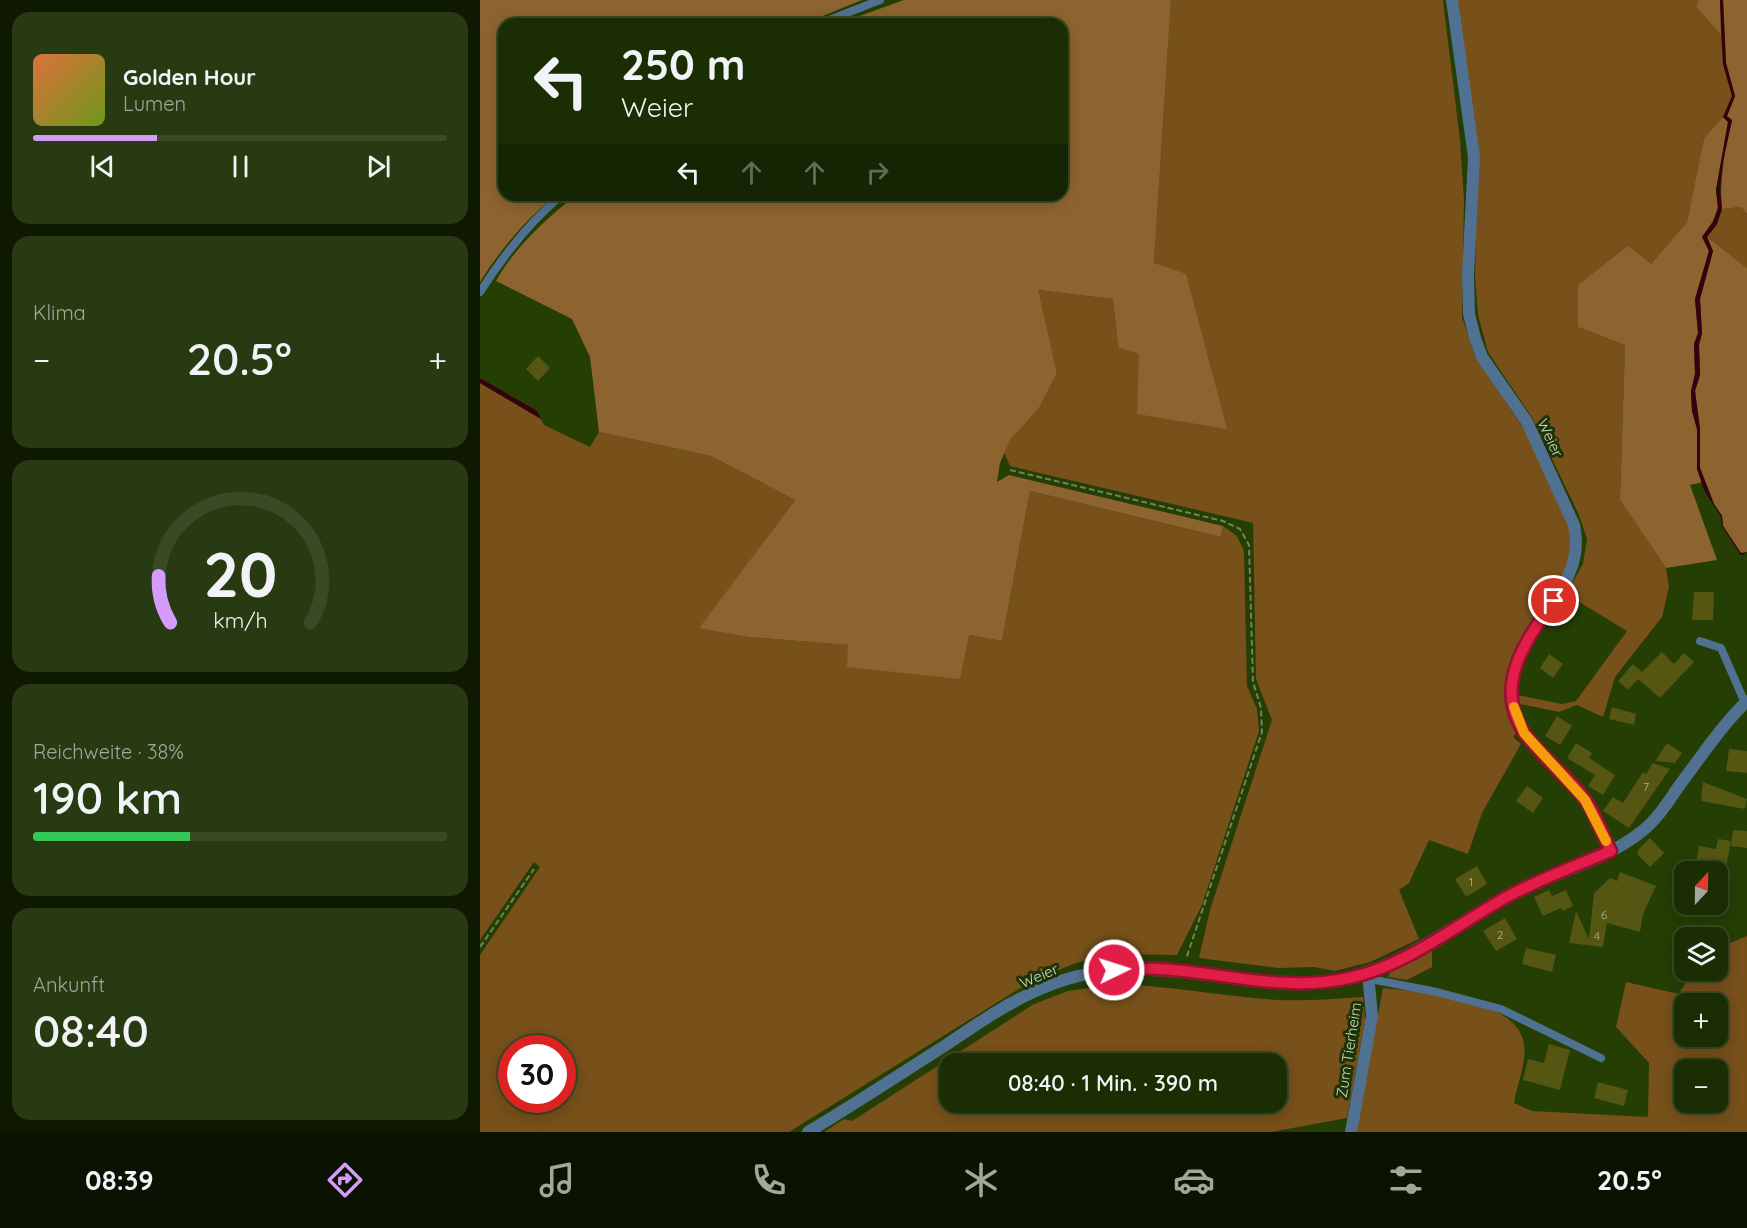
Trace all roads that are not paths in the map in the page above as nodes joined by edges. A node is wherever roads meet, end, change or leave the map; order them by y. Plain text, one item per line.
1 (880, 0) edge
2 (1452, 0) edge
3 (834, 18) edge
4 (554, 201) edge
5 (480, 292) edge
6 (1700, 641) dead end
7 (1746, 702) edge
8 (1611, 851) junction
9 (1369, 976) junction
10 (1601, 1058) dead end
11 (808, 1132) edge
12 (1351, 1132) edge

1 - 3 lane
2 - 8 street, Weier
4 - 5 lane
6 - 7 lane
7 - 8 street, Weier
8 - 9 street, Weier
9 - 10 lane
9 - 11 street, Weier
9 - 12 street, Zum Tierheim

